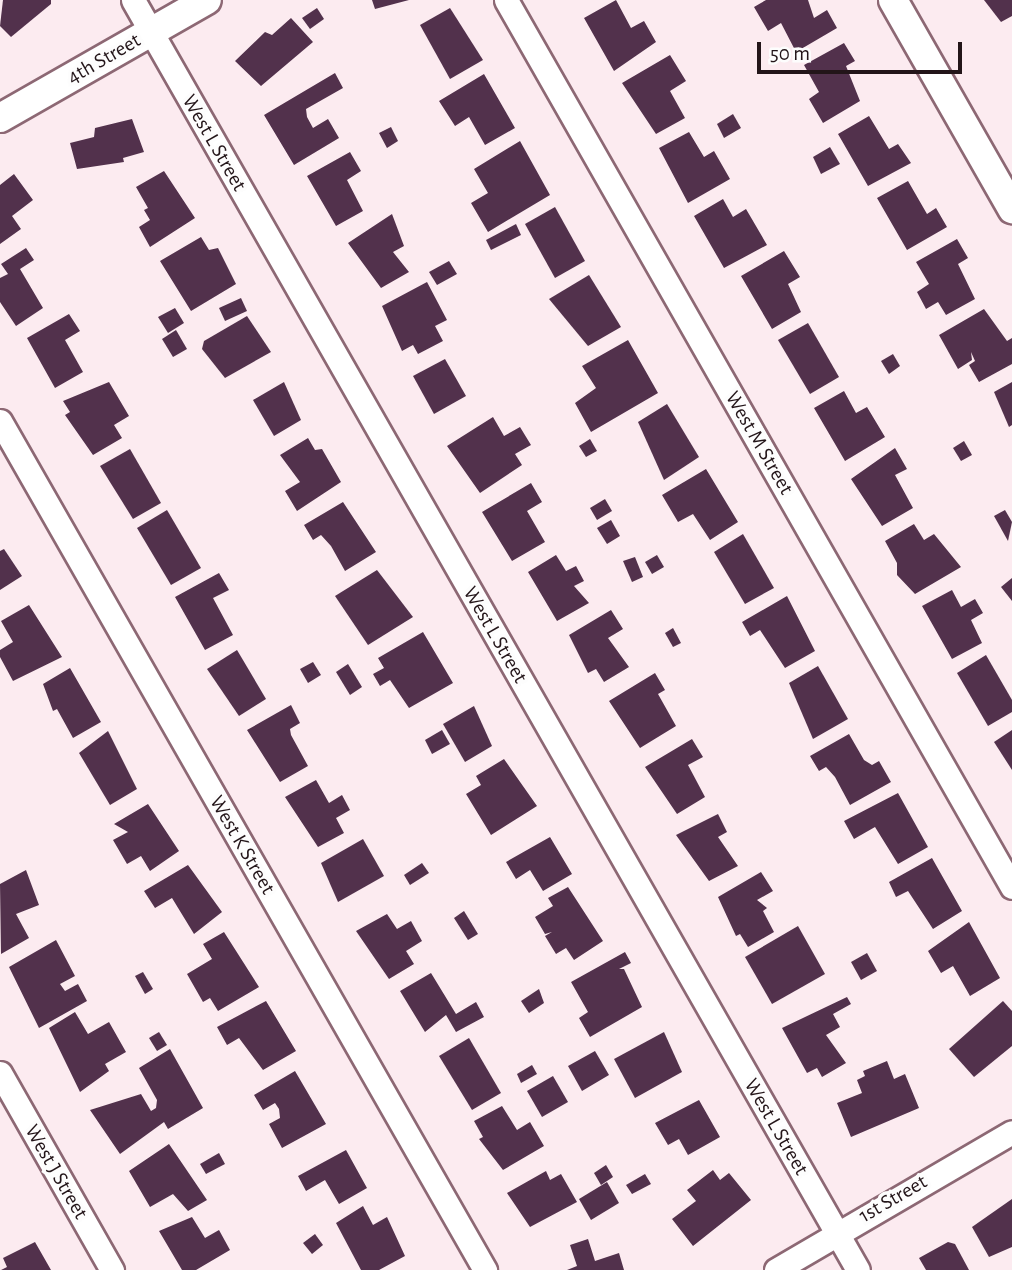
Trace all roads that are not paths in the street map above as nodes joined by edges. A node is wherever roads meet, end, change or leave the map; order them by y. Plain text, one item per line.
1 (132, 0) edge
2 (207, 0) edge
3 (506, 0) edge
4 (893, 0) edge
5 (151, 32) junction
6 (0, 118) edge
7 (1012, 209) edge
8 (0, 421) edge
9 (1012, 887) edge
10 (0, 1073) edge
11 (1012, 1132) edge
12 (836, 1232) junction
13 (112, 1270) edge
14 (485, 1270) edge
15 (776, 1270) edge
16 (858, 1270) edge

1 - 5 street, West L Street
2 - 5 street, 4th Street
3 - 9 street, West M Street
4 - 7 street
5 - 6 street, 4th Street
5 - 12 street, West L Street
8 - 14 street, West K Street
10 - 13 street, West J Street
11 - 12 street, 1st Street
12 - 15 street, 1st Street
12 - 16 street, West L Street

